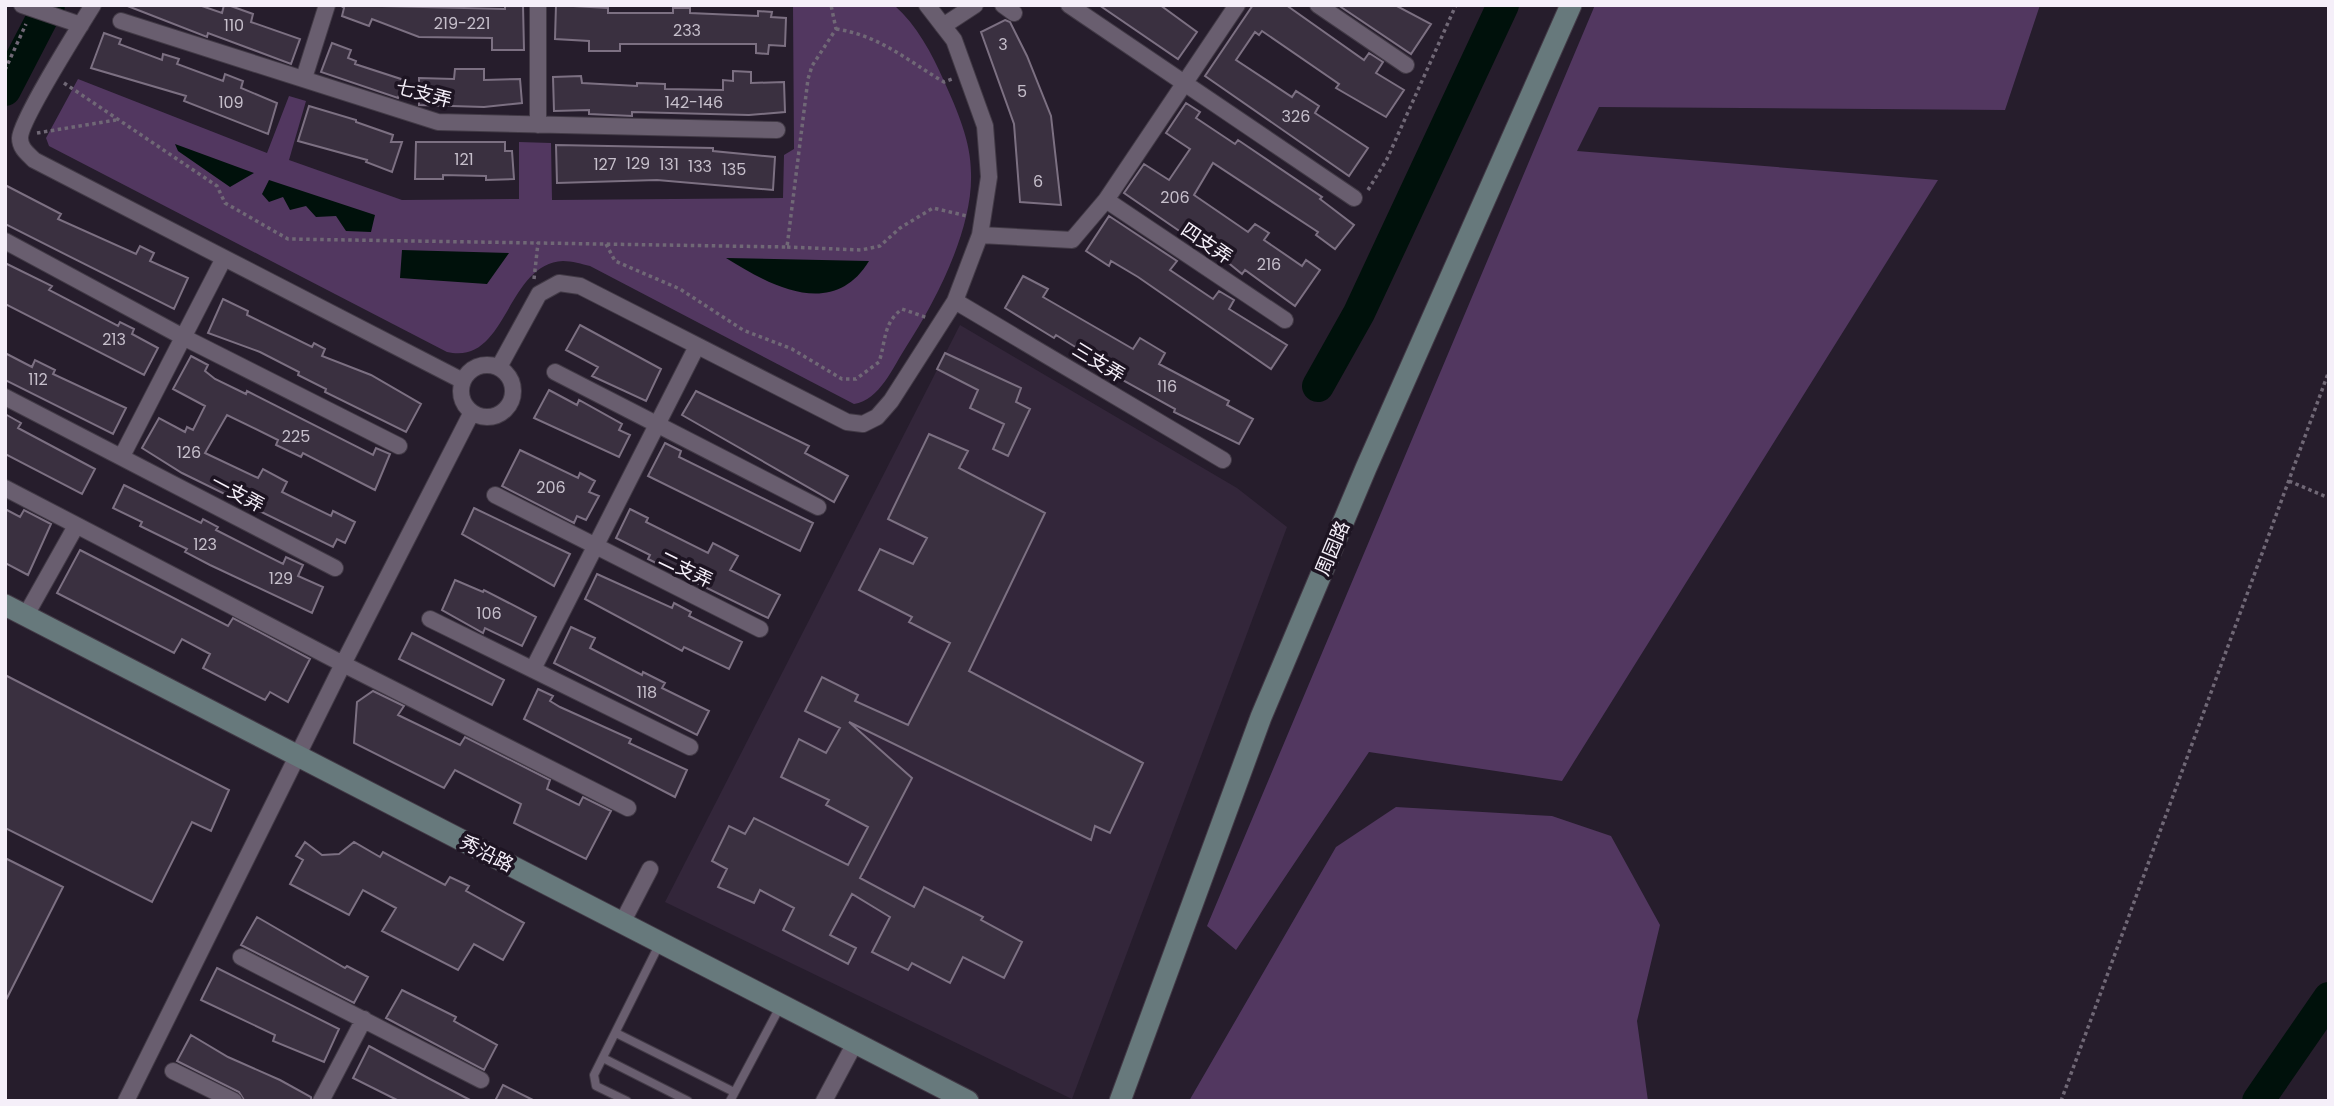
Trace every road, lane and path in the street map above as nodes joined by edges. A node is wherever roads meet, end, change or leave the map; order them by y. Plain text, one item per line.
1 (93, 5) edge
2 (327, 5) edge
3 (538, 5) edge
4 (831, 5) edge
5 (927, 5) edge
6 (975, 5) edge
7 (1069, 5) edge
8 (1237, 5) edge
9 (1318, 5) edge
10 (1456, 5) edge
11 (1571, 5) edge
12 (28, 8) edge
13 (121, 21) dead end
14 (81, 25) junction
15 (943, 26) junction
16 (836, 29) junction
17 (1406, 65) dead end
18 (5, 70) edge
19 (966, 73) junction
20 (52, 75) junction
21 (304, 78) junction
22 (1184, 84) junction
23 (118, 119) junction
24 (538, 125) junction
25 (777, 130) dead end
26 (20, 136) junction
27 (1354, 198) joint
28 (1106, 200) junction
29 (981, 228) junction
30 (5, 241) edge
31 (538, 243) junction
32 (606, 244) junction
33 (787, 247) junction
34 (223, 260) junction
35 (543, 290) junction
36 (955, 301) junction
37 (1285, 320) dead end
38 (940, 324) junction
39 (185, 338) junction
40 (696, 348) junction
41 (499, 368) junction
42 (2329, 371) edge
43 (555, 372) dead end
44 (463, 382) junction
45 (5, 397) edge
46 (472, 412) junction
47 (656, 424) junction
48 (399, 446) dead end
49 (122, 456) junction
50 (1223, 460) dead end
51 (2289, 481) junction
52 (5, 488) edge
53 (495, 495) dead end
54 (2329, 498) edge
55 (818, 507) dead end
56 (76, 526) junction
57 (594, 546) junction
58 (335, 568) dead end
59 (5, 605) edge
60 (26, 615) junction
61 (430, 619) dead end
62 (760, 629) dead end
63 (343, 664) junction
64 (533, 669) junction
65 (691, 747) dead end
66 (299, 757) junction
67 (628, 808) dead end
68 (650, 869) dead end
69 (622, 923) junction
70 (660, 942) junction
71 (241, 957) dead end
72 (781, 1005) junction
73 (363, 1019) junction
74 (616, 1033) junction
75 (855, 1043) junction
76 (603, 1058) junction
77 (173, 1071) dead end
78 (481, 1080) dead end
79 (732, 1097) edge
80 (126, 1101) edge
81 (234, 1101) edge
82 (321, 1101) edge
83 (627, 1101) edge
84 (688, 1101) edge
85 (824, 1101) edge
86 (968, 1101) edge
87 (1120, 1101) edge
88 (2061, 1101) edge

1 - 14 street
2 - 21 street
3 - 24 street
4 - 16 path
5 - 15 street
6 - 15 street
7 - 22 street
8 - 22 street
9 - 17 street
10 - 27 path
11 - 87 street, 周园路
12 - 14 street
12 - 18 path
13 - 21 street, 七支弄
14 - 20 street
15 - 19 street
16 - 19 path
16 - 33 path
19 - 29 street
20 - 23 path
20 - 26 street
21 - 24 street, 七支弄
22 - 27 street
22 - 28 street
23 - 26 path
23 - 31 path
24 - 25 street, 七支弄
26 - 34 street
28 - 29 street
28 - 37 street, 四支弄
29 - 33 path
29 - 36 street
30 - 39 street
31 - 32 path
31 - 35 path
32 - 33 path
32 - 38 path
34 - 39 street
34 - 44 street
35 - 40 street
35 - 41 street
36 - 38 street
36 - 50 street, 三支弄
38 - 40 street
39 - 48 street
39 - 49 street
40 - 47 street
41 - 44 street
41 - 46 street
42 - 51 path
43 - 47 street
44 - 46 street
45 - 49 street, 一支弄
46 - 63 street
47 - 55 street
47 - 57 street
49 - 58 street, 一支弄
51 - 54 path
51 - 88 path
52 - 56 street
53 - 57 street, 二支弄
56 - 60 street
56 - 63 street
57 - 62 street, 二支弄
57 - 64 street
59 - 60 street, 秀沿路
60 - 66 street, 秀沿路
61 - 64 street
63 - 66 street
63 - 67 street
64 - 65 street
66 - 69 street, 秀沿路
66 - 80 street
68 - 69 street
69 - 70 street, 秀沿路
70 - 72 street, 秀沿路
70 - 74 lane
71 - 73 street
72 - 75 street, 秀沿路
72 - 79 lane
73 - 78 street
73 - 82 street
74 - 76 lane
74 - 79 lane
75 - 85 street
75 - 86 street, 秀沿路
76 - 83 lane
76 - 84 lane
77 - 81 street

